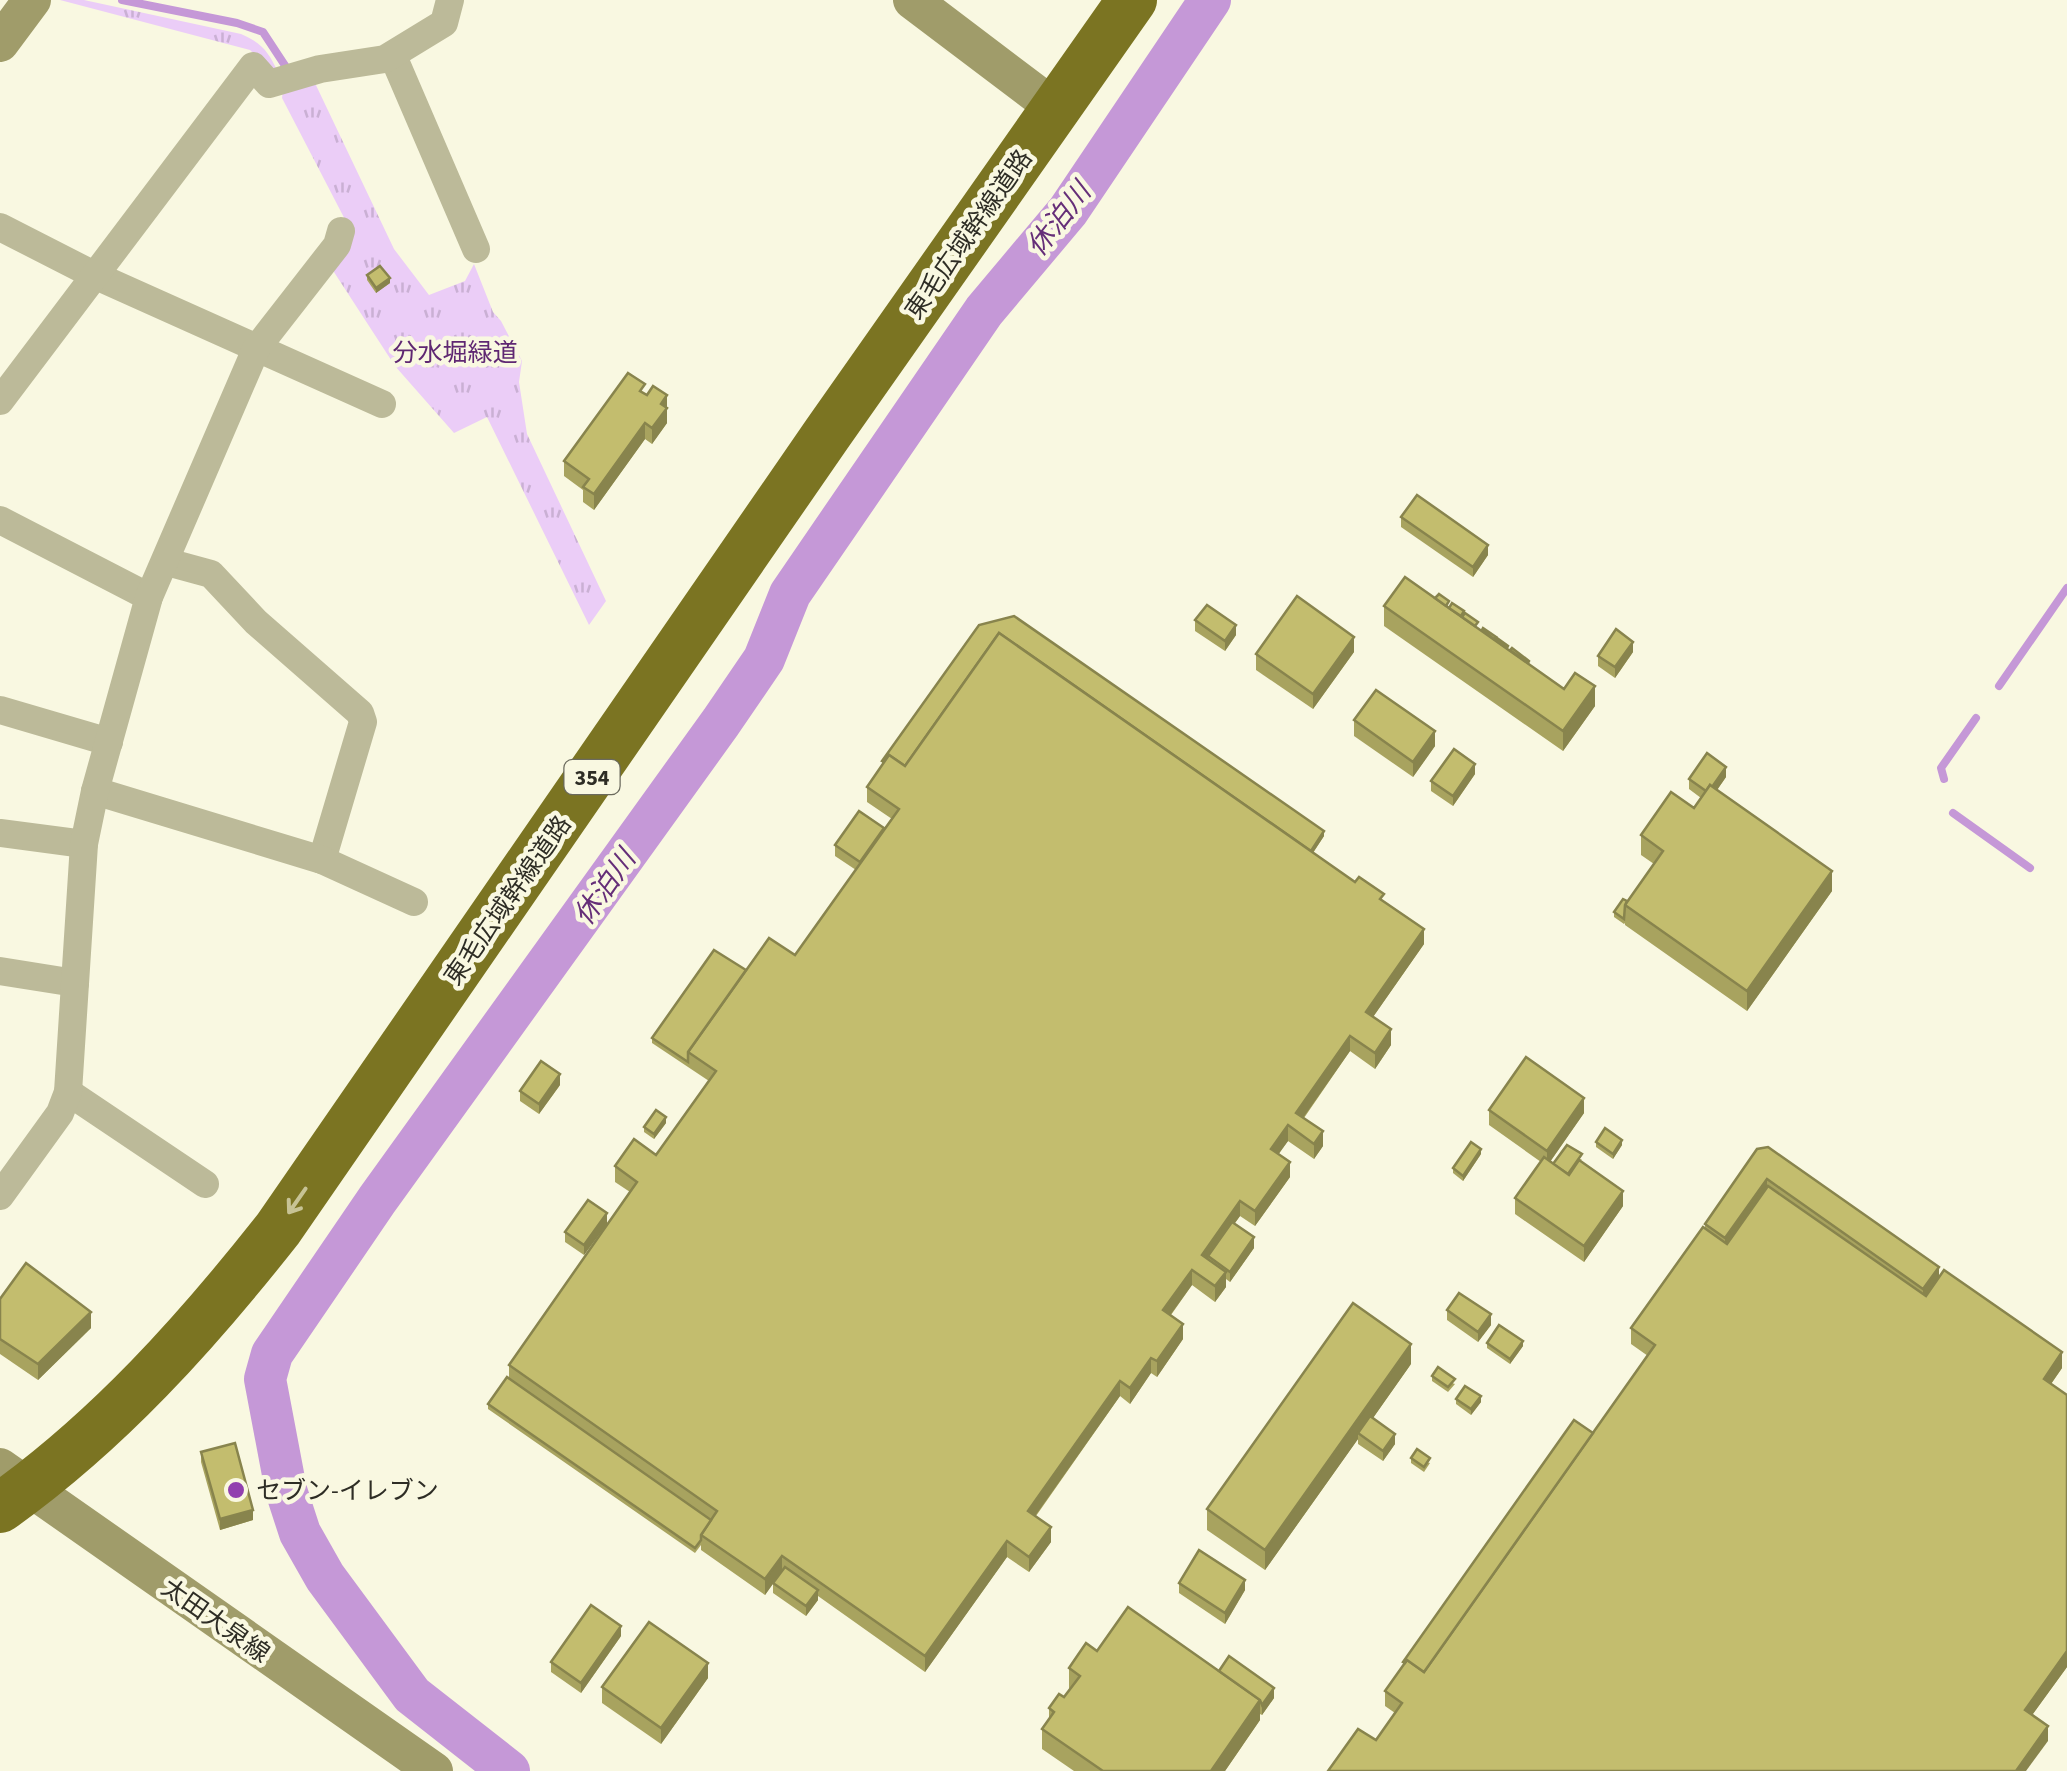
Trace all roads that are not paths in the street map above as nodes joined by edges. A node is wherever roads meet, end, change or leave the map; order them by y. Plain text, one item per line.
1 (32, 0) edge
2 (450, 0) edge
3 (912, 0) edge
4 (1096, 0) edge
5 (1132, 0) edge
6 (0, 42) edge
7 (393, 56) junction
8 (1043, 100) junction
9 (0, 227) edge
10 (340, 231) dead end
11 (476, 249) dead end
12 (94, 274) junction
13 (256, 349) junction
14 (0, 401) edge
15 (382, 404) dead end
16 (0, 520) edge
17 (167, 562) junction
18 (149, 597) junction
19 (0, 710) edge
20 (108, 742) junction
21 (96, 791) junction
22 (0, 833) edge
23 (84, 844) junction
24 (322, 860) junction
25 (414, 902) dead end
26 (0, 971) edge
27 (75, 983) junction
28 (68, 1092) junction
29 (204, 1184) dead end
30 (0, 1196) edge
31 (6, 1480) edge
32 (434, 1771) edge

1 - 6 main road
2 - 7 street
3 - 8 main road
4 - 8 highway, 東毛広域幹線道路 / 354
5 - 8 highway, 東毛広域幹線道路 / 354
7 - 11 street
7 - 12 street
8 - 31 highway, 東毛広域幹線道路 / 354
9 - 12 street
10 - 13 street
12 - 13 street
12 - 14 street
13 - 15 street
13 - 17 street
16 - 18 street
17 - 18 street
17 - 24 street
18 - 20 street
19 - 20 street
20 - 21 street
21 - 23 street
21 - 24 street
22 - 23 street
23 - 27 street
24 - 25 street
26 - 27 street
27 - 28 street
28 - 29 street
28 - 30 street
31 - 32 main road, 太田大泉線

